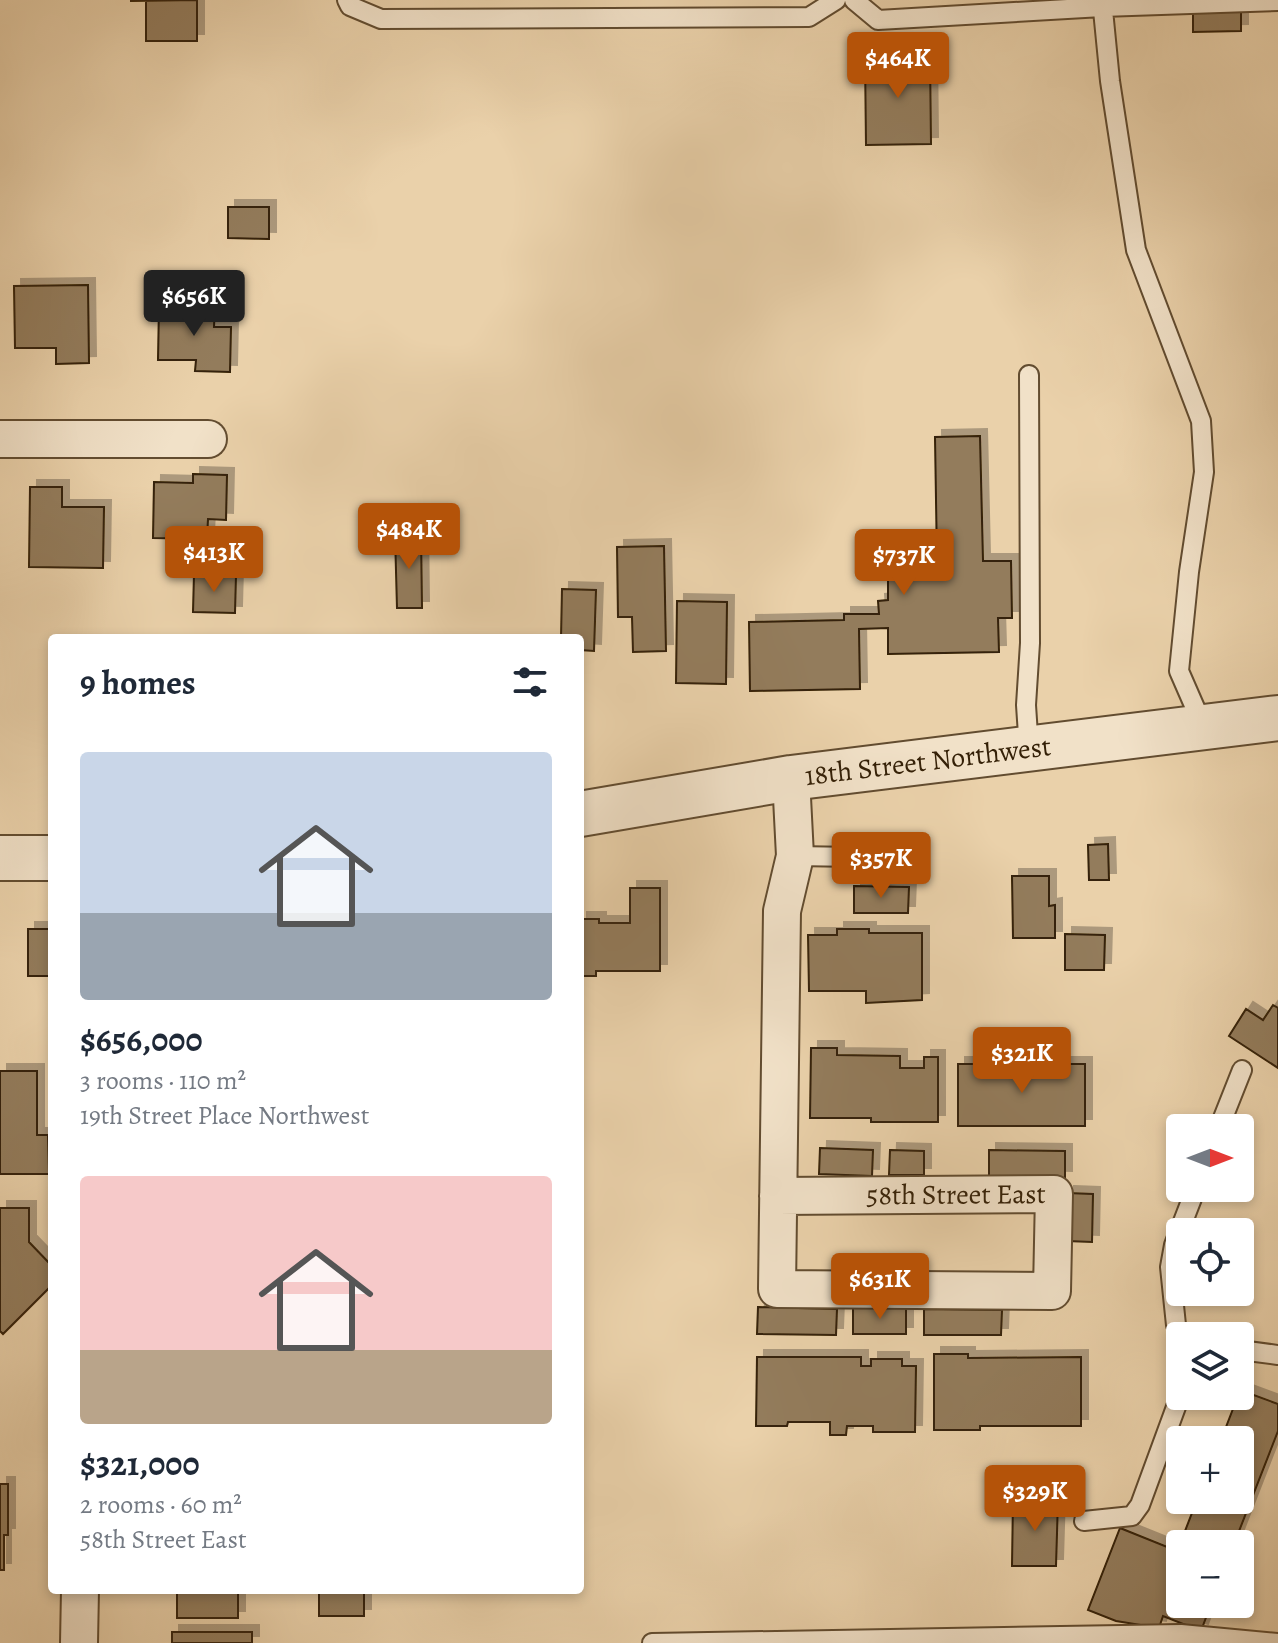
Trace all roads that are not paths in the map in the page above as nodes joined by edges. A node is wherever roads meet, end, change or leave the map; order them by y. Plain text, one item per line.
1 (347, 0) edge
2 (836, 0) edge
3 (854, 0) edge
4 (1278, 1) edge
5 (1102, 4) edge
6 (1029, 375) dead end
7 (0, 439) edge
8 (208, 439) dead end
9 (1278, 718) edge
10 (1204, 729) junction
11 (1029, 750) junction
12 (791, 778) junction
13 (584, 813) edge
14 (795, 856) junction
15 (0, 858) edge
16 (48, 858) edge
17 (917, 858) dead end
18 (1242, 1070) dead end
19 (1225, 1114) edge
20 (778, 1196) junction
21 (1191, 1202) edge
22 (1176, 1322) edge
23 (1254, 1352) edge
24 (1278, 1355) edge
25 (1175, 1410) edge
26 (1084, 1521) dead end
27 (80, 1594) edge
28 (79, 1643) edge
29 (652, 1643) edge
30 (1278, 1643) edge

1 - 2 lane
3 - 5 lane
4 - 5 lane
5 - 10 lane
6 - 11 lane
7 - 8 street
9 - 10 street, 18th Street Northwest
10 - 11 street, 18th Street Northwest
11 - 12 street, 18th Street Northwest
12 - 13 street, 18th Street Northwest
12 - 14 street, 58th Street East
14 - 17 lane
14 - 20 street, 58th Street East
15 - 16 street
18 - 19 lane
20 - 20 street, 58th Street East
21 - 22 lane
23 - 24 lane
25 - 26 lane
27 - 28 street
29 - 30 lane

